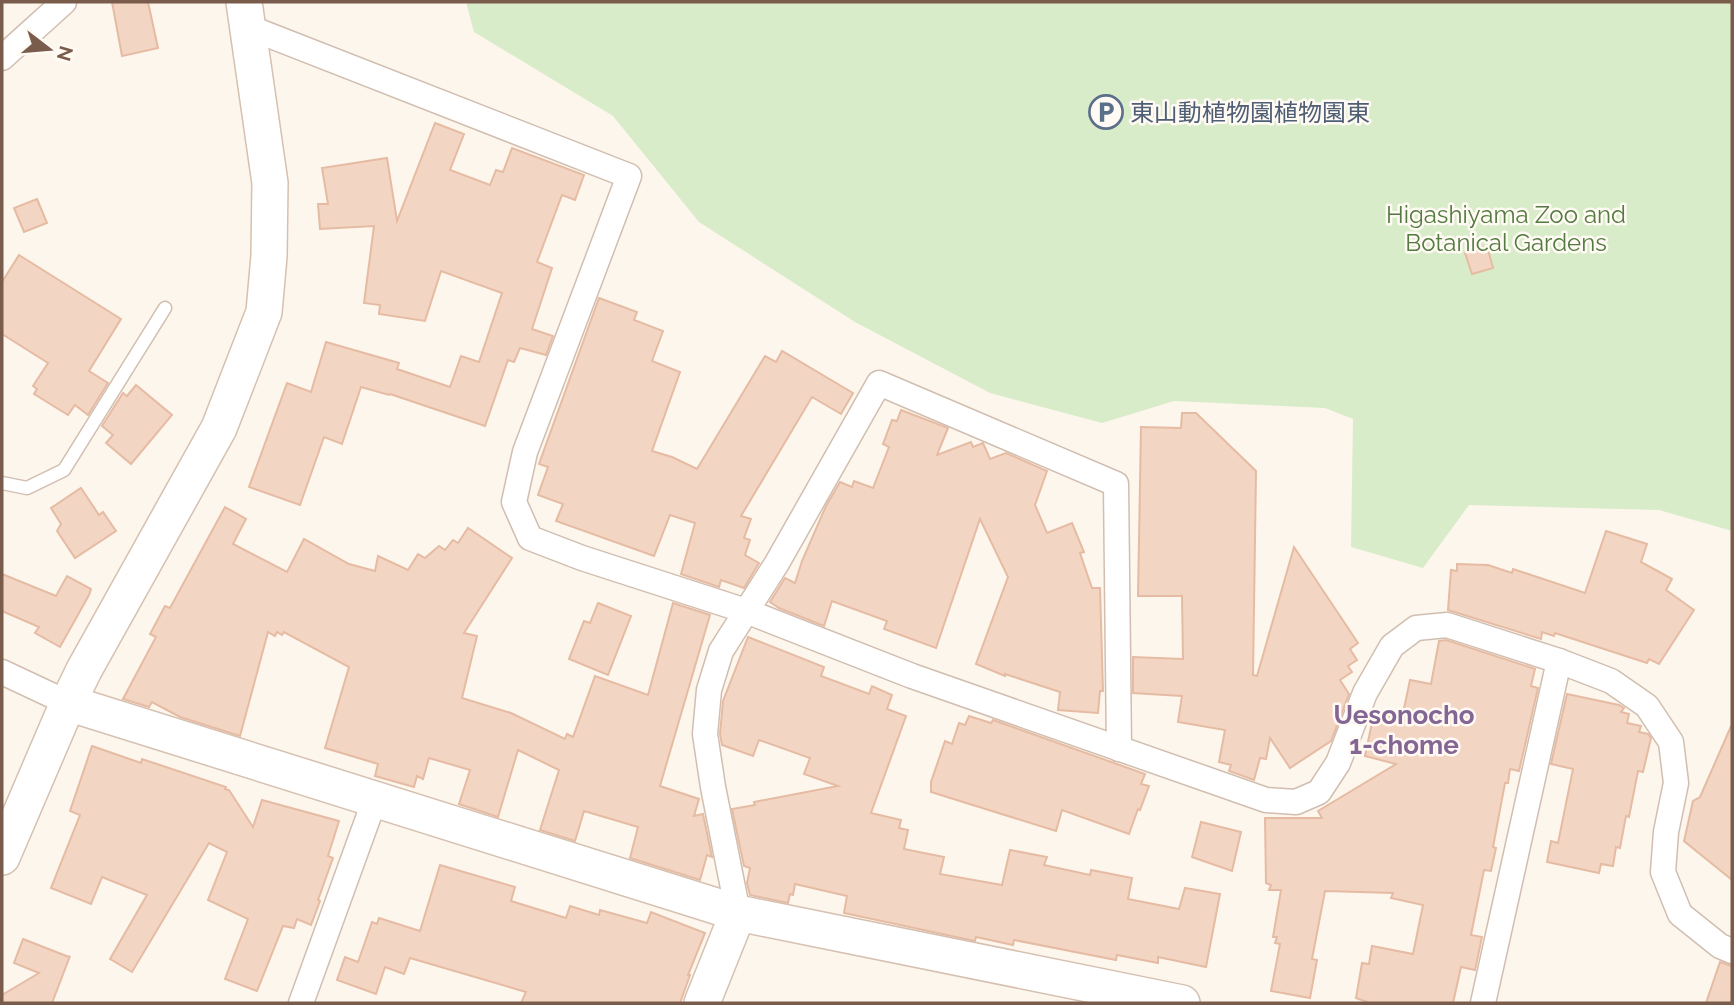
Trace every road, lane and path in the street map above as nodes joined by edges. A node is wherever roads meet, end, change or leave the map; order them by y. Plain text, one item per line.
1 (64, 2) edge
2 (246, 14) edge
3 (2, 58) edge
4 (165, 308) dead end
5 (2, 483) edge
6 (746, 611) junction
7 (1559, 661) junction
8 (2, 672) edge
9 (68, 703) junction
10 (1119, 749) junction
11 (375, 799) junction
12 (2, 857) edge
13 (738, 913) junction
14 (1732, 951) edge
15 (301, 1003) edge
16 (702, 1003) edge
17 (1182, 1003) edge
18 (1483, 1003) edge

1 - 3 street
2 - 6 street
2 - 9 street
4 - 5 lane
6 - 10 street
6 - 10 street
6 - 13 street
7 - 10 street
7 - 14 street
7 - 18 street
8 - 9 street
9 - 11 street
9 - 12 street
11 - 13 street
11 - 15 street
13 - 16 street
13 - 17 street

